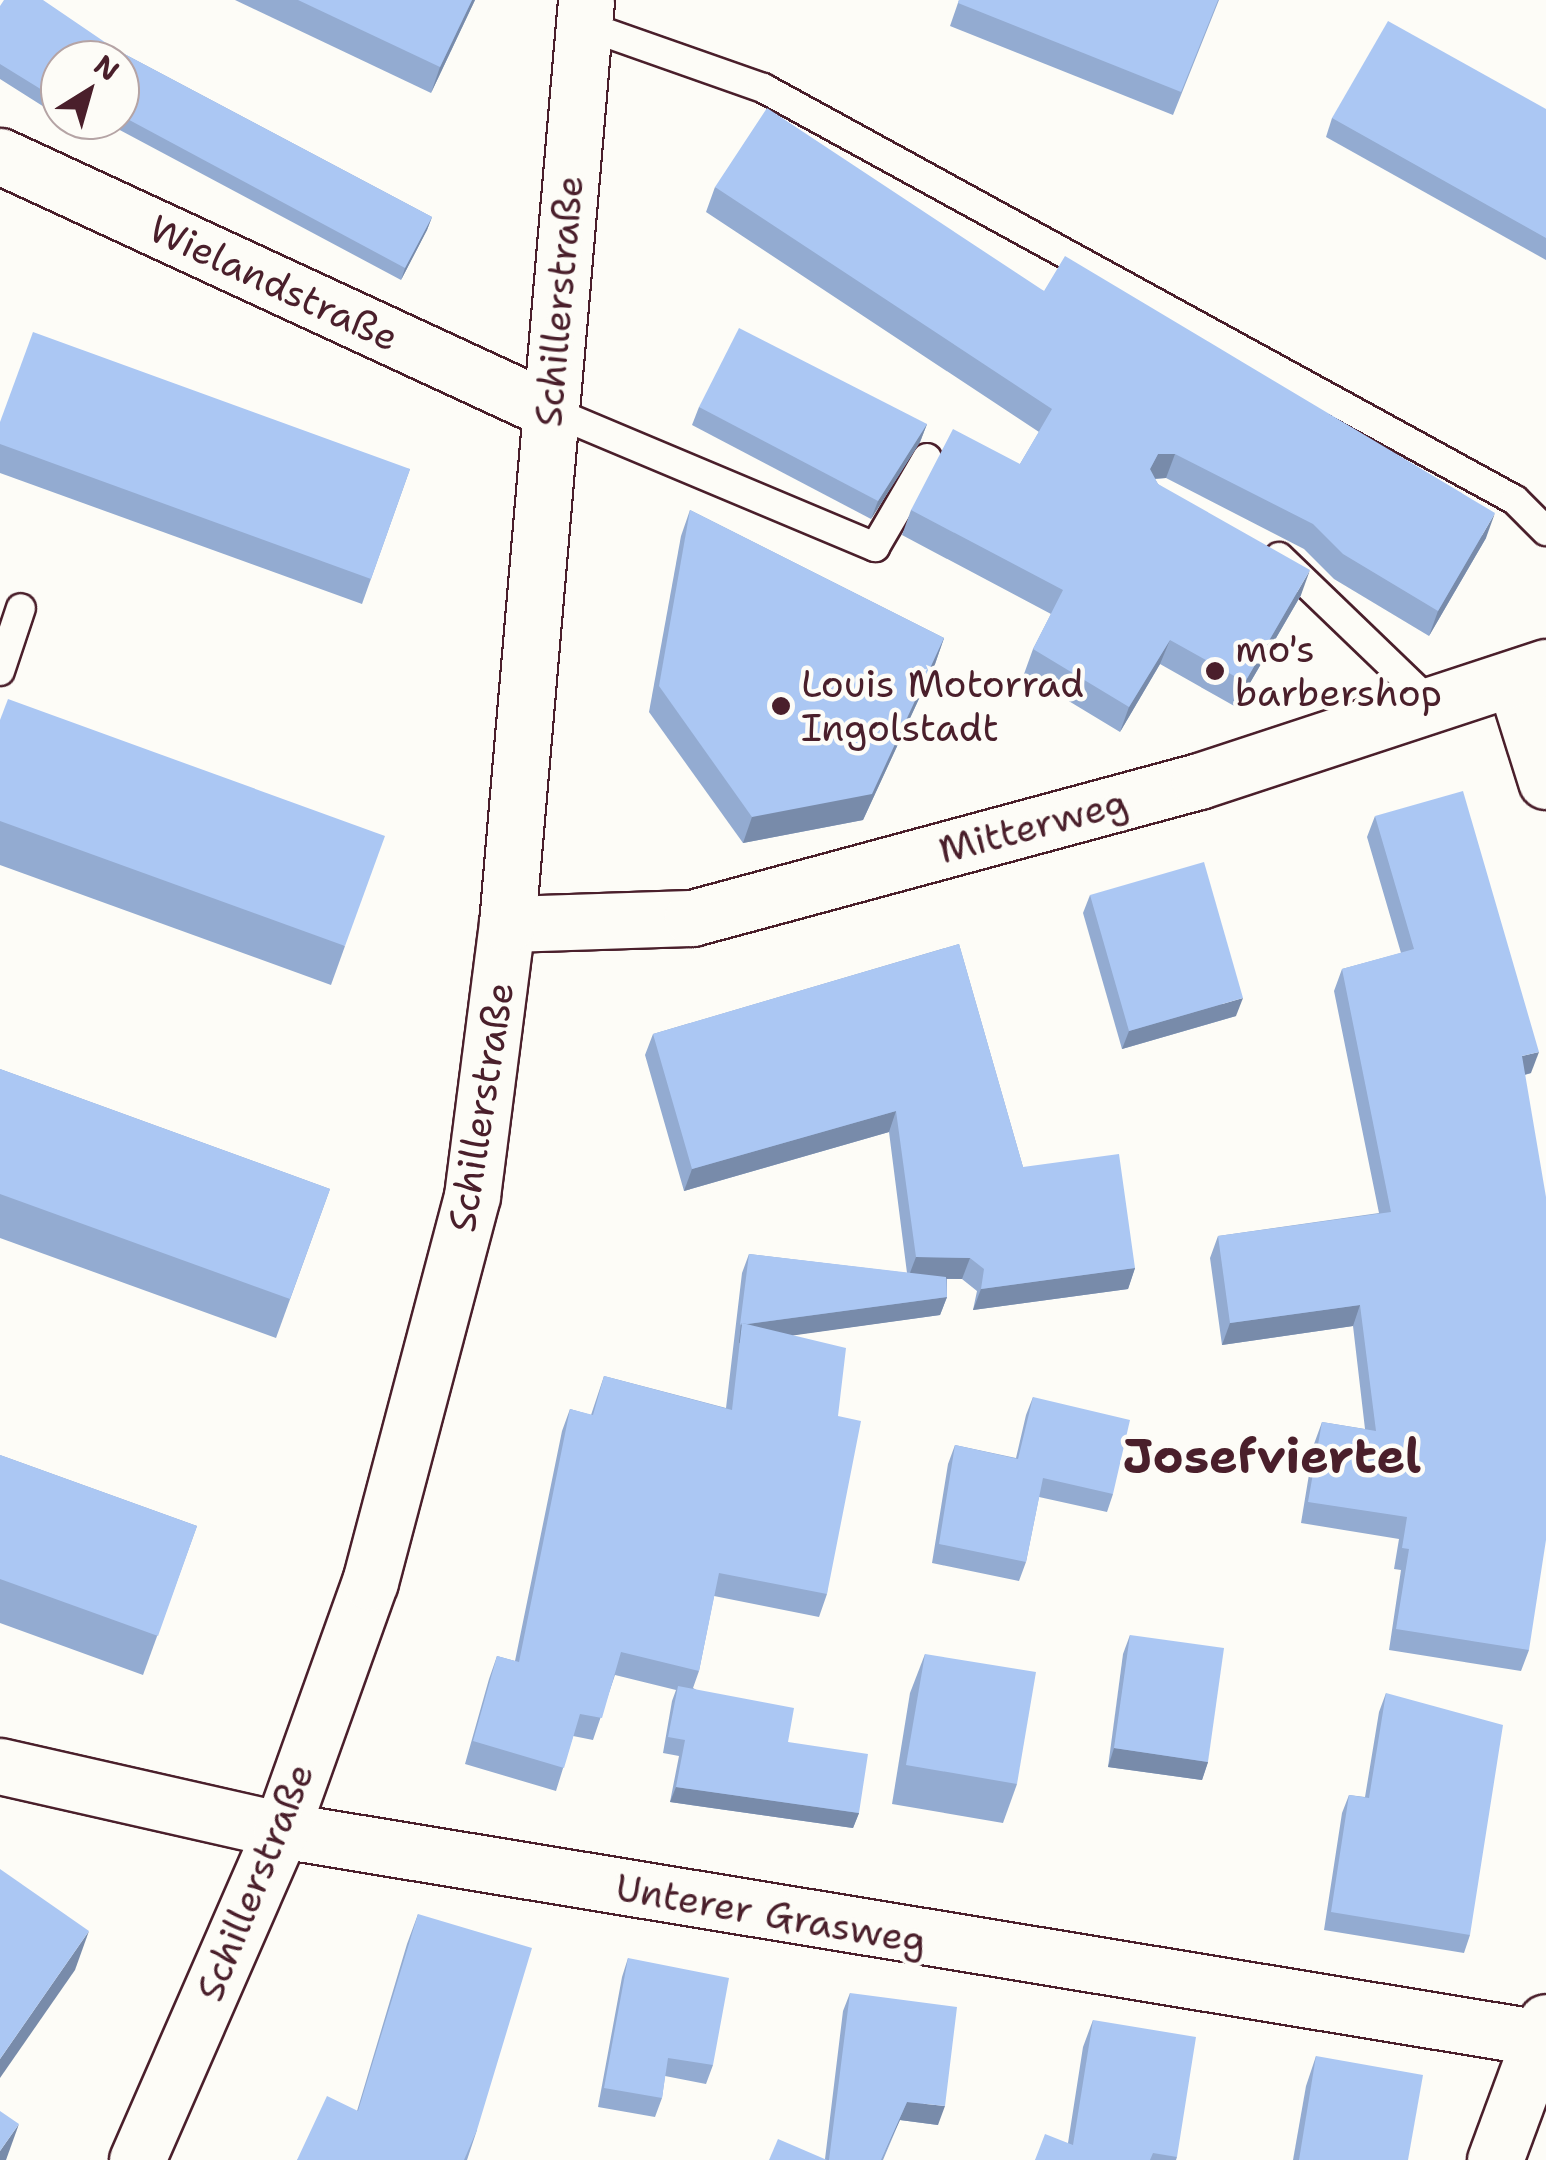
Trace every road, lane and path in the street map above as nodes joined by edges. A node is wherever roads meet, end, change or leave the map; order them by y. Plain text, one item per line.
1 (585, 12) edge
2 (0, 156) edge
3 (549, 410) junction
4 (927, 458) edge
5 (1546, 531) edge
6 (1244, 539) edge
7 (21, 608) dead end
8 (0, 671) edge
9 (1530, 673) edge
10 (1436, 709) junction
11 (1546, 780) edge
12 (508, 924) junction
13 (0, 1766) edge
14 (281, 1830) junction
15 (1544, 2034) edge
16 (137, 2160) edge
17 (1495, 2160) edge

1 - 3 street, Schillerstraße
1 - 5 lane
2 - 3 street, Wielandstraße
3 - 4 lane
3 - 12 street, Schillerstraße
6 - 10 lane
7 - 8 lane
9 - 10 street, Mitterweg
9 - 11 street
10 - 12 street, Mitterweg
12 - 14 street, Schillerstraße
13 - 14 street, Unterer Grasweg
14 - 15 street, Unterer Grasweg
14 - 16 street, Schillerstraße
15 - 17 street

